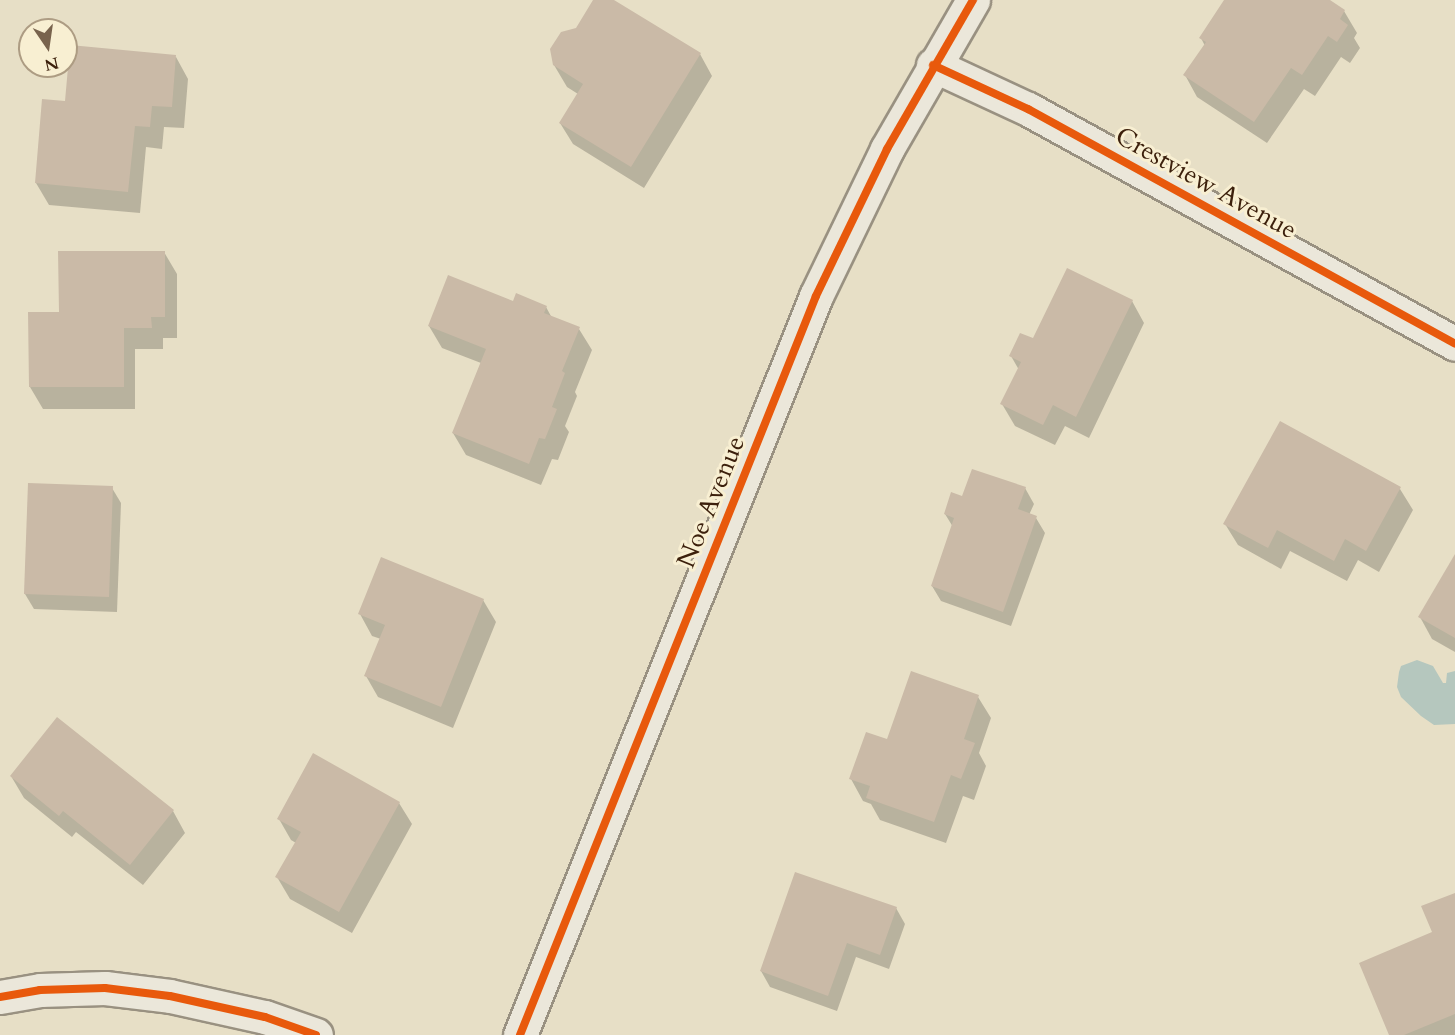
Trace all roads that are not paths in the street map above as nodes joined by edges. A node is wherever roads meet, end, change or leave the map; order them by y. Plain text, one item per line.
1 (974, 0) edge
2 (933, 65) junction
3 (1455, 345) edge
4 (0, 997) edge
5 (316, 1035) edge
6 (520, 1035) edge

1 - 2 street, Noe Avenue
2 - 3 street, Crestview Avenue
2 - 6 street, Noe Avenue
4 - 5 street

